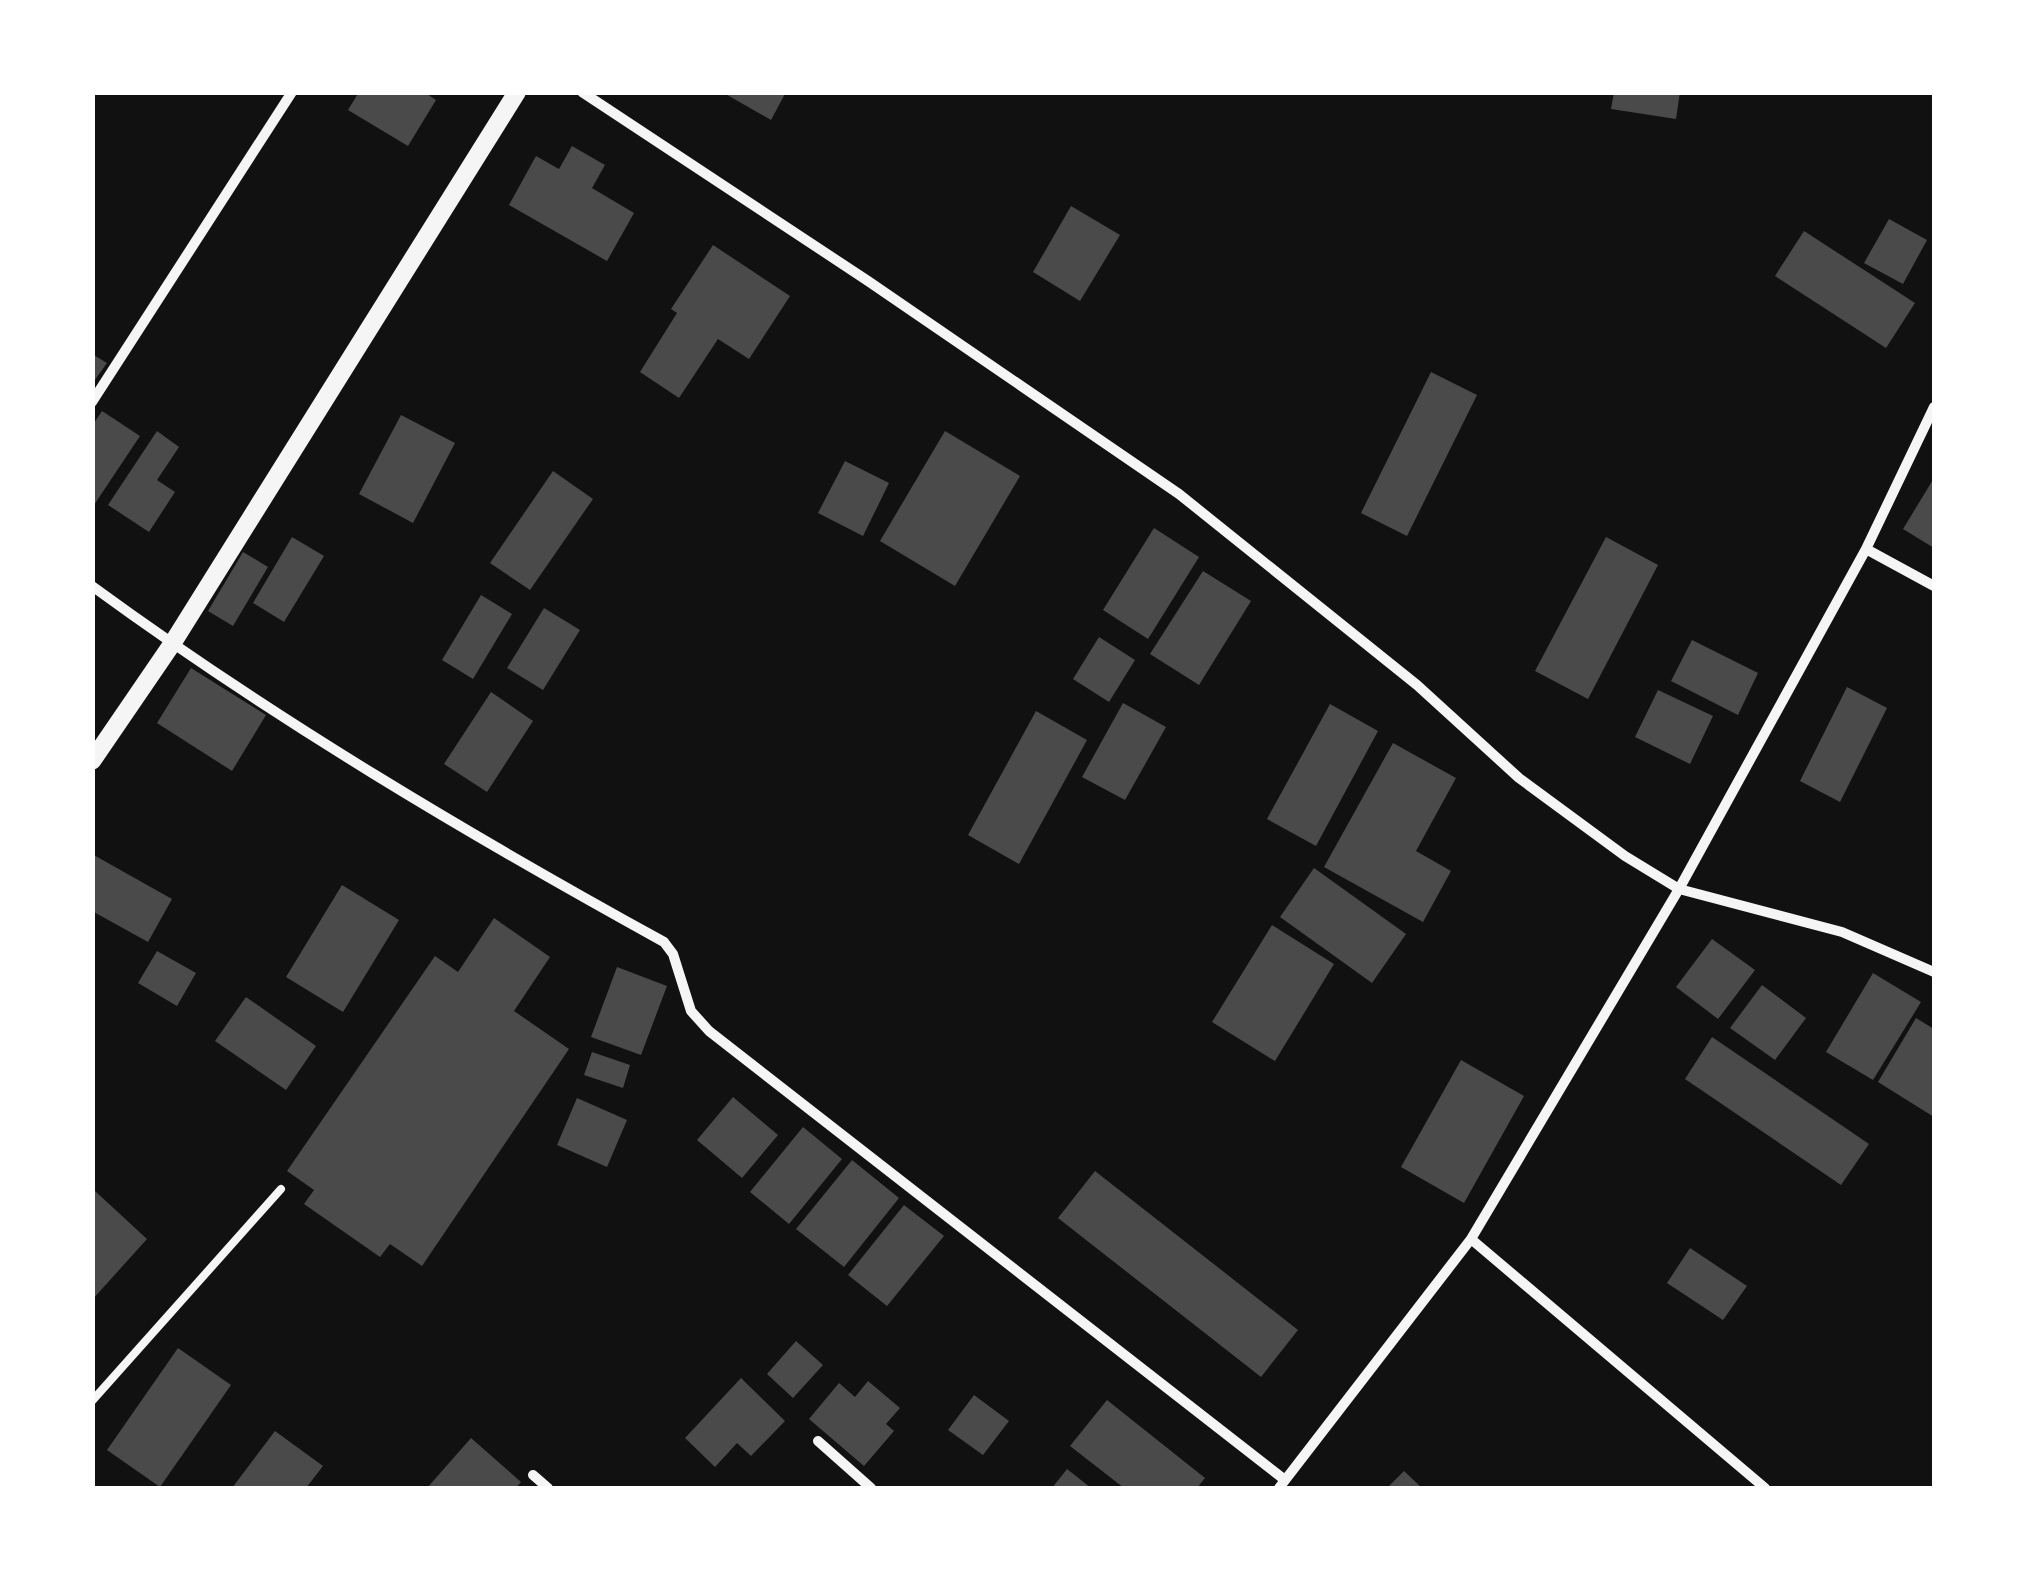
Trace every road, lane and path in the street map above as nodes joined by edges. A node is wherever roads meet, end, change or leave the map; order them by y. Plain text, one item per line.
1 (292, 92) edge
2 (517, 92) edge
3 (582, 92) edge
4 (92, 402) edge
5 (1934, 408) edge
6 (1866, 548) junction
7 (92, 586) edge
8 (1934, 586) edge
9 (172, 644) junction
10 (92, 761) edge
11 (1679, 890) junction
12 (1934, 972) edge
13 (281, 1189) dead end
14 (1471, 1239) junction
15 (92, 1401) edge
16 (818, 1441) dead end
17 (533, 1475) dead end
18 (1282, 1484) edge
19 (548, 1488) edge
20 (872, 1488) edge
21 (1765, 1488) edge

1 - 4 street
2 - 9 street
3 - 11 street
5 - 6 street
6 - 8 street
6 - 11 street
7 - 9 street
9 - 10 street
9 - 18 street
11 - 12 street
11 - 14 street
13 - 15 lane
14 - 18 street
14 - 21 street
16 - 20 street
17 - 19 street

